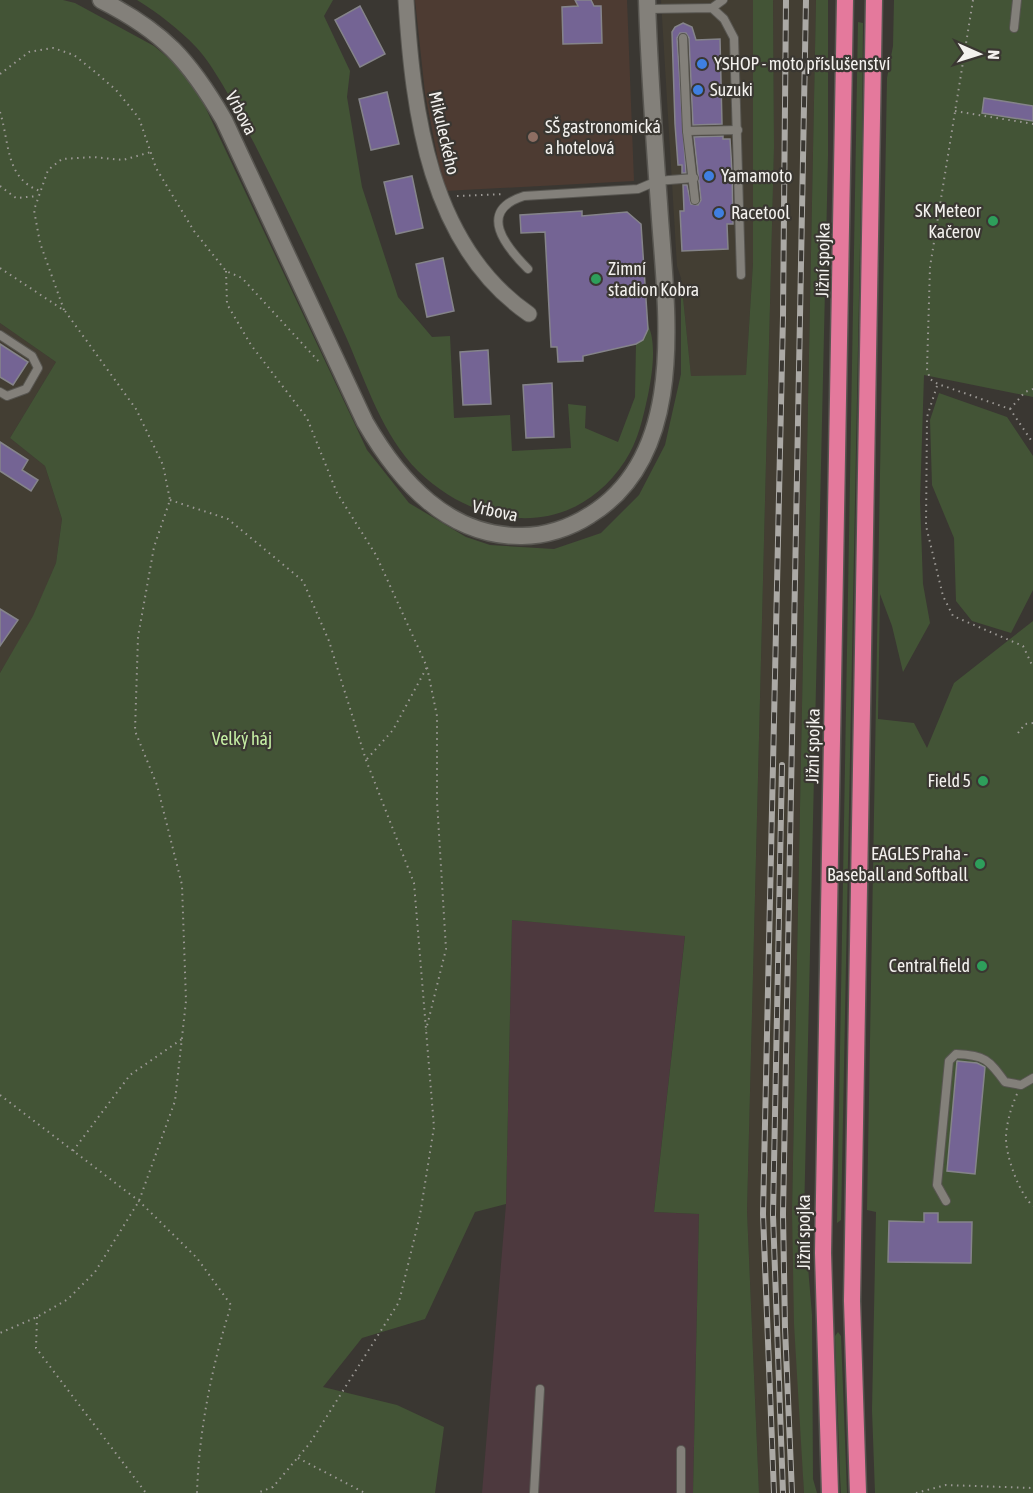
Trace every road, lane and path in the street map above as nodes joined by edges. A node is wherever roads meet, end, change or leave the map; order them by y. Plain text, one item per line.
1 (101, 0) edge
2 (406, 0) edge
3 (723, 0) edge
4 (845, 0) edge
5 (874, 0) edge
6 (974, 0) edge
7 (1017, 0) edge
8 (647, 5) edge
9 (711, 9) junction
10 (1014, 28) dead end
11 (683, 38) dead end
12 (0, 75) edge
13 (956, 111) junction
14 (0, 112) edge
15 (1033, 124) edge
16 (738, 130) junction
17 (687, 131) junction
18 (151, 152) junction
19 (694, 178) junction
20 (657, 181) junction
21 (0, 186) edge
22 (40, 191) junction
23 (39, 196) junction
24 (441, 197) junction
25 (511, 200) junction
26 (695, 200) dead end
27 (0, 268) edge
28 (528, 269) dead end
29 (226, 271) junction
30 (741, 274) dead end
31 (65, 311) junction
32 (529, 314) dead end
33 (0, 335) edge
34 (328, 371) dead end
35 (938, 384) junction
36 (1033, 389) edge
37 (0, 392) edge
38 (1010, 409) junction
39 (1033, 443) edge
40 (170, 500) junction
41 (427, 666) junction
42 (1033, 667) edge
43 (1033, 723) edge
44 (1018, 734) dead end
45 (366, 760) junction
46 (425, 1032) junction
47 (182, 1039) junction
48 (1033, 1078) edge
49 (1021, 1085) junction
50 (0, 1095) edge
51 (73, 1151) junction
52 (139, 1201) junction
53 (946, 1201) dead end
54 (1033, 1206) edge
55 (37, 1317) junction
56 (0, 1333) edge
57 (540, 1389) dead end
58 (681, 1450) dead end
59 (298, 1458) junction
60 (1033, 1488) edge
61 (146, 1493) edge
62 (197, 1493) edge
63 (257, 1493) edge
64 (365, 1493) edge
65 (534, 1493) edge
66 (681, 1493) edge
67 (830, 1493) edge
68 (858, 1493) edge
69 (916, 1493) edge

1 - 20 main road, Vrbova
2 - 24 street, Mikuleckého
3 - 9 lane
4 - 67 highway, Jižní spojka
5 - 68 highway
6 - 13 path
7 - 10 lane
8 - 9 lane
8 - 20 main road, Vrbova
9 - 16 lane
11 - 17 lane
12 - 18 path
13 - 15 path
13 - 35 path
14 - 22 path
16 - 17 lane
16 - 30 lane
17 - 19 lane
18 - 22 path
18 - 29 path
19 - 20 lane
19 - 26 lane
20 - 25 lane
21 - 23 path
22 - 23 path
23 - 31 path
24 - 25 path
24 - 32 street, Mikuleckého
25 - 28 lane
27 - 31 path
29 - 34 path
29 - 41 path
31 - 40 path
33 - 37 lane
35 - 38 path
35 - 42 path
36 - 38 path
38 - 39 path
40 - 45 path
40 - 47 path
41 - 45 path
41 - 46 path
43 - 44 path
45 - 46 path
46 - 59 path
47 - 51 path
47 - 52 path
48 - 49 lane
49 - 53 lane
49 - 54 path
50 - 51 path
51 - 52 path
52 - 55 path
52 - 62 path
55 - 56 path
55 - 61 path
57 - 65 lane
58 - 66 lane
59 - 63 path
59 - 64 path
60 - 69 path

